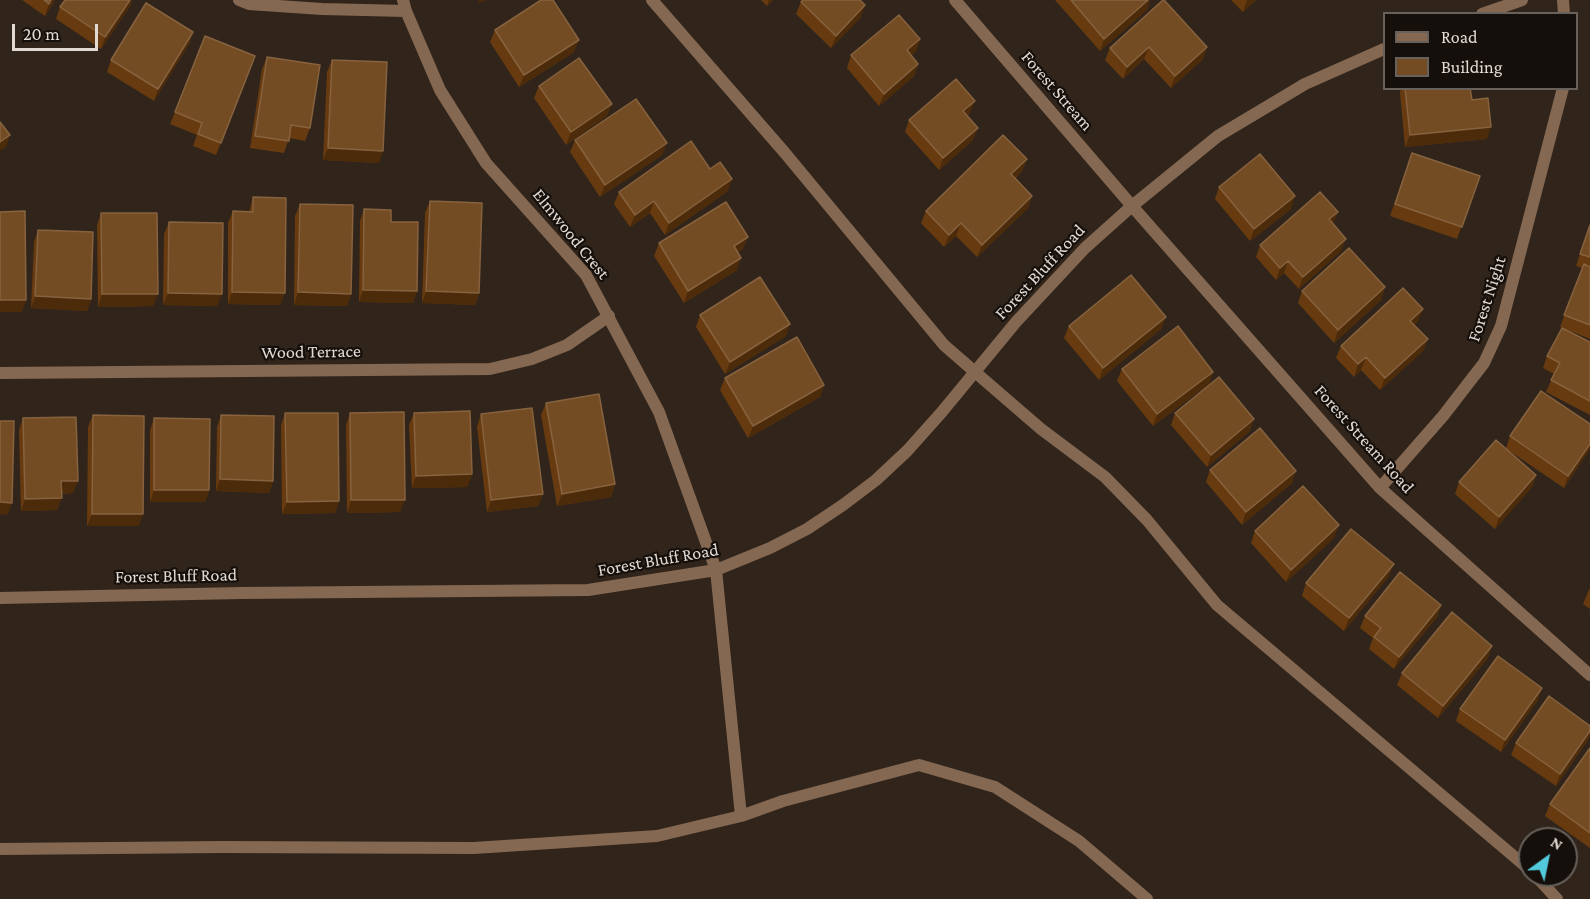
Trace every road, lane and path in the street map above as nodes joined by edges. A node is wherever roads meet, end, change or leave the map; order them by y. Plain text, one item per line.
1 (239, 0) edge
2 (652, 0) edge
3 (1522, 0) edge
4 (958, 1) edge
5 (405, 6) edge
6 (1488, 12) edge
7 (1383, 48) edge
8 (1562, 90) edge
9 (1132, 206) junction
10 (609, 316) junction
11 (975, 372) junction
12 (0, 373) edge
13 (1380, 488) junction
14 (716, 570) junction
15 (0, 598) edge
16 (1590, 675) edge
17 (741, 816) junction
18 (0, 849) edge
19 (1518, 860) edge
20 (1546, 887) edge
21 (1147, 899) edge
22 (1557, 899) edge

1 - 5 street
2 - 11 street
3 - 6 street
4 - 9 street, Forest Stream
5 - 10 street, Elmwood Crest
7 - 9 street, Forest Bluff Road
8 - 13 street, Forest Night
9 - 11 street, Forest Bluff Road
9 - 13 street, Forest Stream Road
10 - 12 street, Wood Terrace
10 - 14 street, Elmwood Crest
11 - 14 street, Forest Bluff Road
11 - 19 street
13 - 16 street, Forest Stream Road
14 - 15 street, Forest Bluff Road
14 - 17 street, Elmwood Crest
17 - 18 street
17 - 21 street
20 - 22 street

